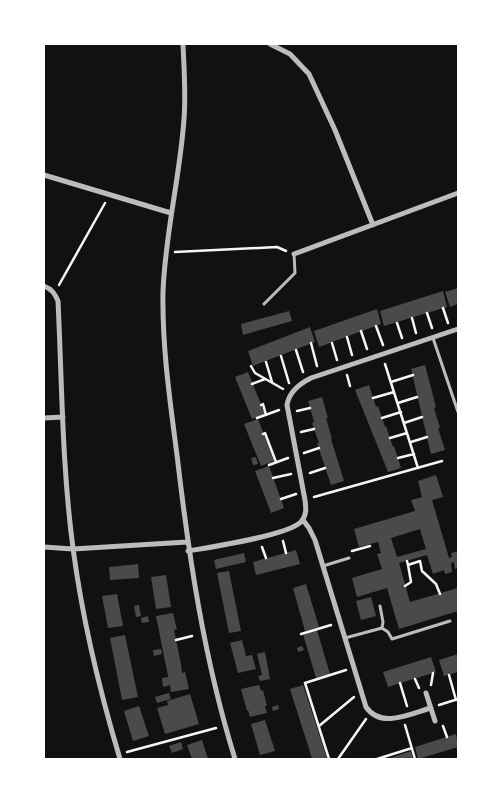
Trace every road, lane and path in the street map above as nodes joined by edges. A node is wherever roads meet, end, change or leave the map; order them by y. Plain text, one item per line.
1 (183, 44) edge
2 (270, 44) edge
3 (44, 175) edge
4 (458, 194) edge
5 (109, 195) junction
6 (171, 213) junction
7 (373, 224) junction
8 (166, 250) junction
9 (294, 254) junction
10 (44, 286) edge
11 (54, 293) junction
12 (264, 304) dead end
13 (443, 308) dead end
14 (427, 313) dead end
15 (412, 318) dead end
16 (397, 323) dead end
17 (448, 323) dead end
18 (376, 326) dead end
19 (432, 328) dead end
20 (458, 329) edge
21 (361, 331) dead end
22 (416, 333) dead end
23 (347, 337) dead end
24 (433, 338) junction
25 (402, 340) dead end
26 (332, 343) dead end
27 (311, 344) dead end
28 (383, 346) dead end
29 (296, 350) dead end
30 (367, 351) dead end
31 (281, 356) dead end
32 (352, 356) dead end
33 (266, 362) dead end
34 (338, 362) dead end
35 (386, 364) dead end
36 (251, 366) dead end
37 (318, 368) dead end
38 (303, 373) dead end
39 (346, 374) dead end
40 (413, 375) dead end
41 (266, 379) junction
42 (391, 382) junction
43 (272, 383) junction
44 (289, 383) dead end
45 (252, 384) dead end
46 (350, 386) dead end
47 (283, 389) dead end
48 (394, 392) junction
49 (417, 397) dead end
50 (373, 398) dead end
51 (398, 403) junction
52 (261, 404) dead end
53 (310, 408) dead end
54 (279, 410) dead end
55 (295, 412) dead end
56 (401, 412) junction
57 (458, 412) edge
58 (266, 415) junction
59 (63, 417) junction
60 (422, 417) dead end
61 (44, 418) edge
62 (257, 418) dead end
63 (382, 418) dead end
64 (404, 423) junction
65 (314, 429) dead end
66 (407, 432) junction
67 (299, 433) dead end
68 (263, 434) dead end
69 (427, 437) dead end
70 (390, 438) dead end
71 (410, 442) junction
72 (319, 448) dead end
73 (303, 453) dead end
74 (414, 454) junction
75 (288, 458) dead end
76 (398, 458) dead end
77 (442, 461) dead end
78 (276, 462) junction
79 (268, 465) dead end
80 (325, 468) dead end
81 (418, 468) junction
82 (292, 474) dead end
83 (307, 474) dead end
84 (273, 478) dead end
85 (296, 494) dead end
86 (313, 498) dead end
87 (281, 499) dead end
88 (302, 520) junction
89 (283, 541) dead end
90 (187, 542) junction
91 (262, 546) dead end
92 (44, 547) edge
93 (73, 549) junction
94 (188, 551) junction
95 (286, 553) dead end
96 (266, 558) dead end
97 (349, 558) dead end
98 (407, 561) dead end
99 (408, 565) junction
100 (323, 566) junction
101 (406, 586) dead end
102 (440, 594) dead end
103 (380, 606) dead end
104 (450, 621) dead end
105 (333, 624) dead end
106 (382, 628) junction
107 (302, 634) dead end
108 (192, 636) dead end
109 (345, 638) junction
110 (176, 640) dead end
111 (346, 670) dead end
112 (433, 673) dead end
113 (449, 675) dead end
114 (416, 678) dead end
115 (400, 683) dead end
116 (431, 685) dead end
117 (419, 689) dead end
118 (426, 693) dead end
119 (354, 697) dead end
120 (457, 699) edge
121 (408, 707) dead end
122 (433, 707) junction
123 (370, 712) junction
124 (402, 717) junction
125 (435, 721) dead end
126 (443, 725) dead end
127 (225, 726) junction
128 (319, 726) junction
129 (447, 737) dead end
130 (412, 748) junction
131 (119, 757) edge
132 (235, 759) edge
133 (329, 759) edge
134 (338, 759) edge
135 (377, 759) edge
136 (415, 759) edge

1 - 6 street
2 - 7 street
3 - 5 street
4 - 7 street
5 - 6 street
5 - 11 path
6 - 8 street
7 - 9 street
8 - 9 path
8 - 90 street
9 - 12 lane
10 - 11 street
11 - 59 street
13 - 17 path
14 - 19 path
15 - 22 path
16 - 25 path
18 - 28 path
20 - 24 street
21 - 30 path
23 - 32 path
24 - 57 lane
24 - 88 street
26 - 34 path
27 - 37 path
29 - 38 path
31 - 44 path
33 - 43 path
35 - 42 path
36 - 41 path
39 - 46 path
40 - 42 path
41 - 43 path
41 - 45 path
42 - 48 path
43 - 47 path
48 - 50 path
48 - 51 path
49 - 51 path
51 - 56 path
52 - 58 path
53 - 55 path
54 - 58 path
56 - 63 path
56 - 64 path
58 - 62 path
59 - 61 street
59 - 93 street
60 - 64 path
64 - 66 path
65 - 67 path
66 - 70 path
66 - 71 path
68 - 78 path
69 - 71 path
71 - 74 path
72 - 73 path
74 - 76 path
74 - 81 path
75 - 78 path
77 - 81 path
78 - 79 path
80 - 83 path
81 - 86 path
82 - 84 path
85 - 87 path
88 - 94 street
88 - 100 street
89 - 95 path
90 - 93 street
90 - 94 street
91 - 96 path
92 - 93 street
93 - 131 street
94 - 127 street
97 - 100 lane
98 - 99 path
99 - 101 path
99 - 102 path
100 - 109 street
103 - 106 lane
104 - 106 lane
105 - 107 path
106 - 109 lane
108 - 110 path
109 - 123 street
111 - 128 path
112 - 116 path
113 - 120 path
114 - 117 path
115 - 121 path
118 - 122 street
119 - 128 path
120 - 122 path
122 - 124 street
122 - 125 street
123 - 124 street
123 - 134 path
124 - 130 path
126 - 129 path
127 - 131 path
127 - 132 street
128 - 133 path
130 - 135 path
130 - 136 path

